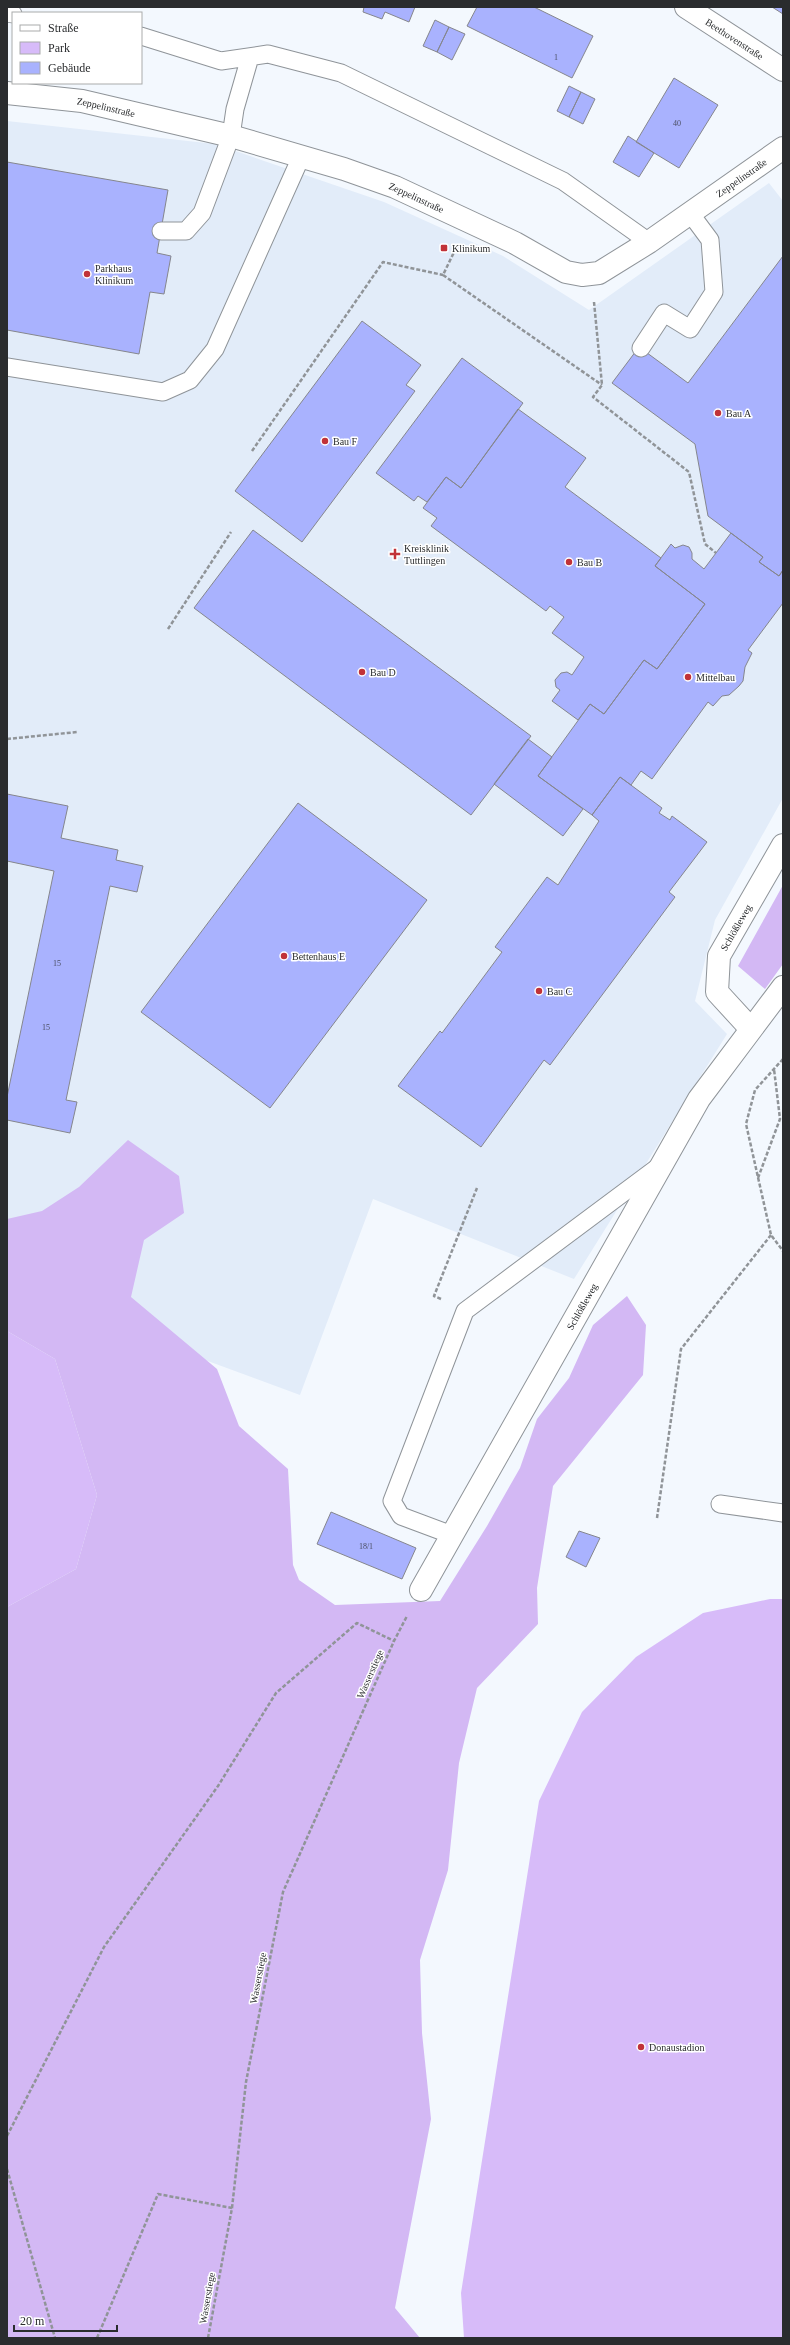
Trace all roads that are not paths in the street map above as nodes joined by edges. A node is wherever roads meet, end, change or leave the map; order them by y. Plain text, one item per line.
1 (686, 7) edge
2 (142, 36) edge
3 (250, 57) junction
4 (783, 70) edge
5 (7, 93) edge
6 (231, 136) junction
7 (783, 148) edge
8 (301, 157) junction
9 (690, 213) junction
10 (161, 231) dead end
11 (649, 242) junction
12 (642, 348) dead end
13 (7, 367) edge
14 (783, 845) edge
15 (783, 987) edge
16 (750, 1028) junction
17 (662, 1164) junction
18 (720, 1504) dead end
19 (783, 1513) edge
20 (452, 1535) junction
21 (421, 1590) dead end

1 - 4 street, Beethovenstraße
2 - 3 lane
3 - 6 lane
3 - 11 lane
5 - 6 street, Zeppelinstraße
6 - 8 street, Zeppelinstraße
6 - 10 lane
7 - 9 street, Zeppelinstraße
8 - 11 street, Zeppelinstraße
8 - 13 lane
9 - 11 street, Zeppelinstraße
9 - 12 lane
14 - 16 street, Schlößleweg
15 - 16 street, Schlößleweg
16 - 17 street, Schlößleweg
17 - 20 street, Schlößleweg
17 - 20 lane
18 - 19 lane
20 - 21 street, Schlößleweg

